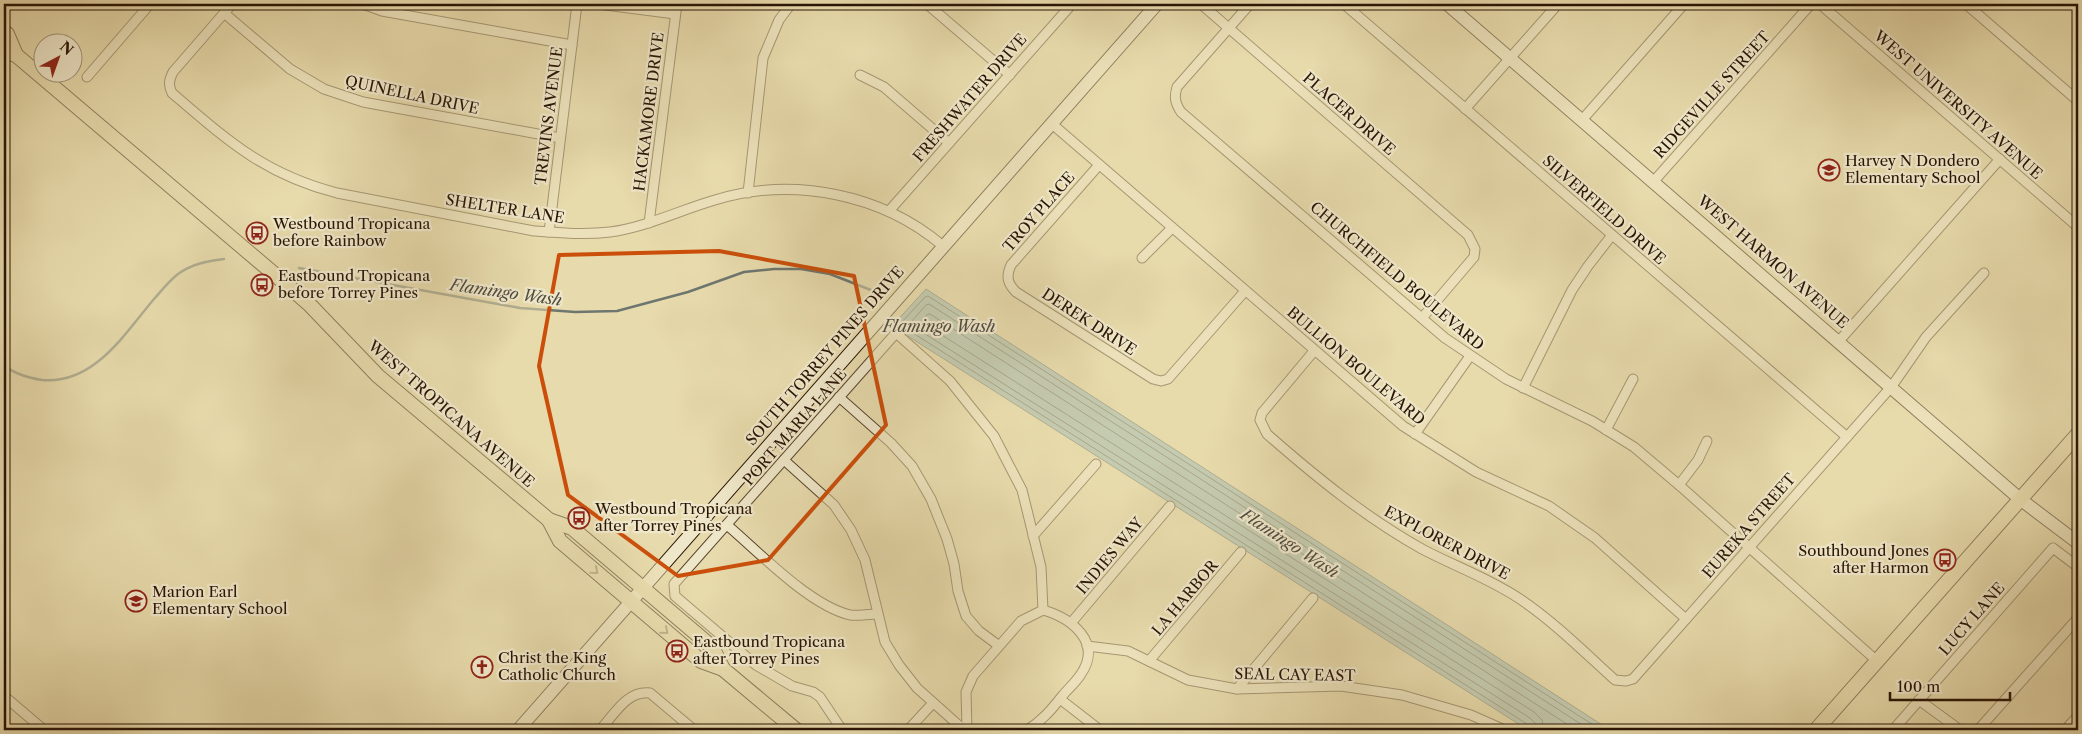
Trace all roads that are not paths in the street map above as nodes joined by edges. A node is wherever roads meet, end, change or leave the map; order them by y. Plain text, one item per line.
1 (150, 4) edge
2 (232, 4) edge
3 (363, 4) edge
4 (577, 4) edge
5 (598, 4) edge
6 (677, 4) edge
7 (791, 4) edge
8 (927, 4) edge
9 (1070, 4) edge
10 (1157, 4) edge
11 (1201, 4) edge
12 (1250, 4) edge
13 (1344, 4) edge
14 (1447, 4) edge
15 (1684, 4) edge
16 (1811, 4) edge
17 (1820, 4) edge
18 (1966, 4) edge
19 (1555, 5) edge
20 (224, 13) junction
21 (676, 14) junction
22 (1229, 28) junction
23 (4, 32) edge
24 (572, 45) junction
25 (10, 53) edge
26 (1510, 57) junction
27 (860, 75) dead end
28 (1010, 75) junction
29 (87, 76) dead end
30 (2078, 101) edge
31 (1465, 109) junction
32 (1582, 120) junction
33 (1051, 123) junction
34 (560, 138) junction
35 (949, 143) junction
36 (2000, 159) junction
37 (1099, 165) junction
38 (1654, 181) junction
39 (748, 193) junction
40 (889, 211) junction
41 (649, 223) junction
42 (2078, 227) edge
43 (1172, 228) junction
44 (549, 232) junction
45 (1612, 235) junction
46 (944, 246) junction
47 (1142, 258) dead end
48 (1984, 273) dead end
49 (1007, 280) joint
50 (1244, 291) junction
51 (1422, 318) junction
52 (1839, 341) junction
53 (1314, 351) junction
54 (1470, 356) junction
55 (1633, 379) dead end
56 (1892, 386) junction
57 (1522, 388) junction
58 (840, 397) junction
59 (1606, 430) junction
60 (1416, 434) junction
61 (2078, 434) edge
62 (1847, 437) junction
63 (1707, 441) dead end
64 (784, 460) junction
65 (1096, 464) dead end
66 (1679, 485) junction
67 (2020, 499) junction
68 (1170, 506) dead end
69 (549, 520) junction
70 (727, 525) junction
71 (1033, 536) junction
72 (2078, 542) edge
73 (1749, 547) junction
74 (1241, 552) dead end
75 (2078, 567) edge
76 (642, 588) junction
77 (1313, 598) dead end
78 (630, 601) junction
79 (1043, 610) junction
80 (877, 614) junction
81 (2078, 618) edge
82 (1686, 619) junction
83 (1071, 623) junction
84 (998, 645) junction
85 (1087, 646) junction
86 (1149, 661) junction
87 (1877, 661) junction
88 (723, 669) junction
89 (1626, 681) joint
90 (1237, 689) junction
91 (4, 696) edge
92 (1060, 699) junction
93 (1919, 700) junction
94 (932, 702) junction
95 (2078, 716) edge
96 (44, 730) edge
97 (518, 730) edge
98 (600, 730) edge
99 (694, 730) edge
100 (796, 730) edge
101 (842, 730) edge
102 (908, 730) edge
103 (966, 730) edge
104 (1027, 730) edge
105 (1100, 730) edge
106 (1504, 730) edge
107 (1816, 730) edge
108 (1893, 730) edge
109 (1960, 730) edge
110 (1978, 730) edge
111 (2065, 730) edge

1 - 29 street
2 - 20 street
3 - 24 street
4 - 24 street, TREVINS AVENUE
5 - 21 street
6 - 21 street, HACKAMORE DRIVE
7 - 39 street
8 - 28 street
9 - 28 street, FRESHWATER DRIVE
10 - 33 main road, SOUTH TORREY PINES DRIVE
11 - 22 street, PLACER DRIVE
12 - 22 street
13 - 31 street, SILVERFIELD DRIVE
14 - 26 main road, WEST HARMON AVENUE
15 - 32 street
16 - 38 street, RIDGEVILLE STREET
17 - 36 street, WEST UNIVERSITY AVENUE
18 - 30 street
19 - 26 street
20 - 34 street, QUINELLA DRIVE
20 - 44 street, SHELTER LANE
21 - 41 street, HACKAMORE DRIVE
22 - 51 street, PLACER DRIVE
22 - 51 street, CHURCHFIELD BOULEVARD
23 - 25 main road, WEST TROPICANA AVENUE
24 - 34 street, TREVINS AVENUE
25 - 69 main road, WEST TROPICANA AVENUE
26 - 31 street
26 - 32 main road, WEST HARMON AVENUE
27 - 35 street
28 - 35 street, FRESHWATER DRIVE
31 - 45 street, SILVERFIELD DRIVE
32 - 38 main road, WEST HARMON AVENUE
33 - 37 street, BULLION BOULEVARD
33 - 46 main road, SOUTH TORREY PINES DRIVE
34 - 44 street, TREVINS AVENUE
35 - 40 street, FRESHWATER DRIVE
36 - 42 street, WEST UNIVERSITY AVENUE
36 - 52 street
37 - 43 street, BULLION BOULEVARD
37 - 49 street, TROY PLACE
38 - 52 main road, WEST HARMON AVENUE
39 - 40 street, SHELTER LANE
39 - 41 street, SHELTER LANE
40 - 46 street, SHELTER LANE
41 - 44 street, SHELTER LANE
43 - 47 street
43 - 50 street, BULLION BOULEVARD
45 - 57 street
45 - 62 street, SILVERFIELD DRIVE
46 - 76 main road, SOUTH TORREY PINES DRIVE
48 - 56 street, EUREKA STREET
49 - 50 street, DEREK DRIVE
50 - 53 street, BULLION BOULEVARD
51 - 54 street, CHURCHFIELD BOULEVARD
52 - 56 main road, WEST HARMON AVENUE
53 - 60 street, BULLION BOULEVARD
53 - 89 street, EXPLORER DRIVE
54 - 57 street, CHURCHFIELD BOULEVARD
54 - 60 street
55 - 59 street
56 - 62 street, EUREKA STREET
56 - 67 main road, WEST HARMON AVENUE
57 - 59 street, CHURCHFIELD BOULEVARD
58 - 64 street, PORT MARIA LANE
58 - 71 street, PORT MARIA LANE
58 - 84 street
59 - 66 street, CHURCHFIELD BOULEVARD
60 - 82 street, BULLION BOULEVARD
61 - 67 main road
62 - 73 street, EUREKA STREET
63 - 66 street
64 - 70 street, PORT MARIA LANE
64 - 80 street
65 - 71 street
66 - 73 street, CHURCHFIELD BOULEVARD
67 - 72 main road, WEST HARMON AVENUE
67 - 87 main road
68 - 83 street, INDIES WAY
69 - 76 main road, WEST TROPICANA AVENUE
69 -> 78 main road, WEST TROPICANA AVENUE
70 - 80 street
70 - 101 street, PORT MARIA LANE
71 - 79 street
73 - 82 street, EUREKA STREET
73 - 87 street, CHURCHFIELD BOULEVARD
74 - 86 street, LA HARBOR
75 - 93 street, LUCY LANE
76 - 78 main road, SOUTH TORREY PINES DRIVE
76 - 88 main road, WEST TROPICANA AVENUE
77 - 90 street
78 -> 88 main road, WEST TROPICANA AVENUE
78 - 97 main road, SOUTH TORREY PINES DRIVE
79 - 83 street
79 - 84 street
80 - 94 street
81 - 110 street
82 - 89 street, EUREKA STREET
83 - 85 street
84 - 103 street
85 - 86 street, SEAL CAY EAST
85 - 92 street
86 - 90 street, SEAL CAY EAST
87 - 107 main road
88 - 100 main road, WEST TROPICANA AVENUE
90 - 106 street, SEAL CAY EAST
91 - 96 street
92 - 104 street
92 - 105 street
93 - 108 street, LUCY LANE
93 - 109 street
94 - 102 street
94 - 103 street
95 - 111 street
98 - 99 street

